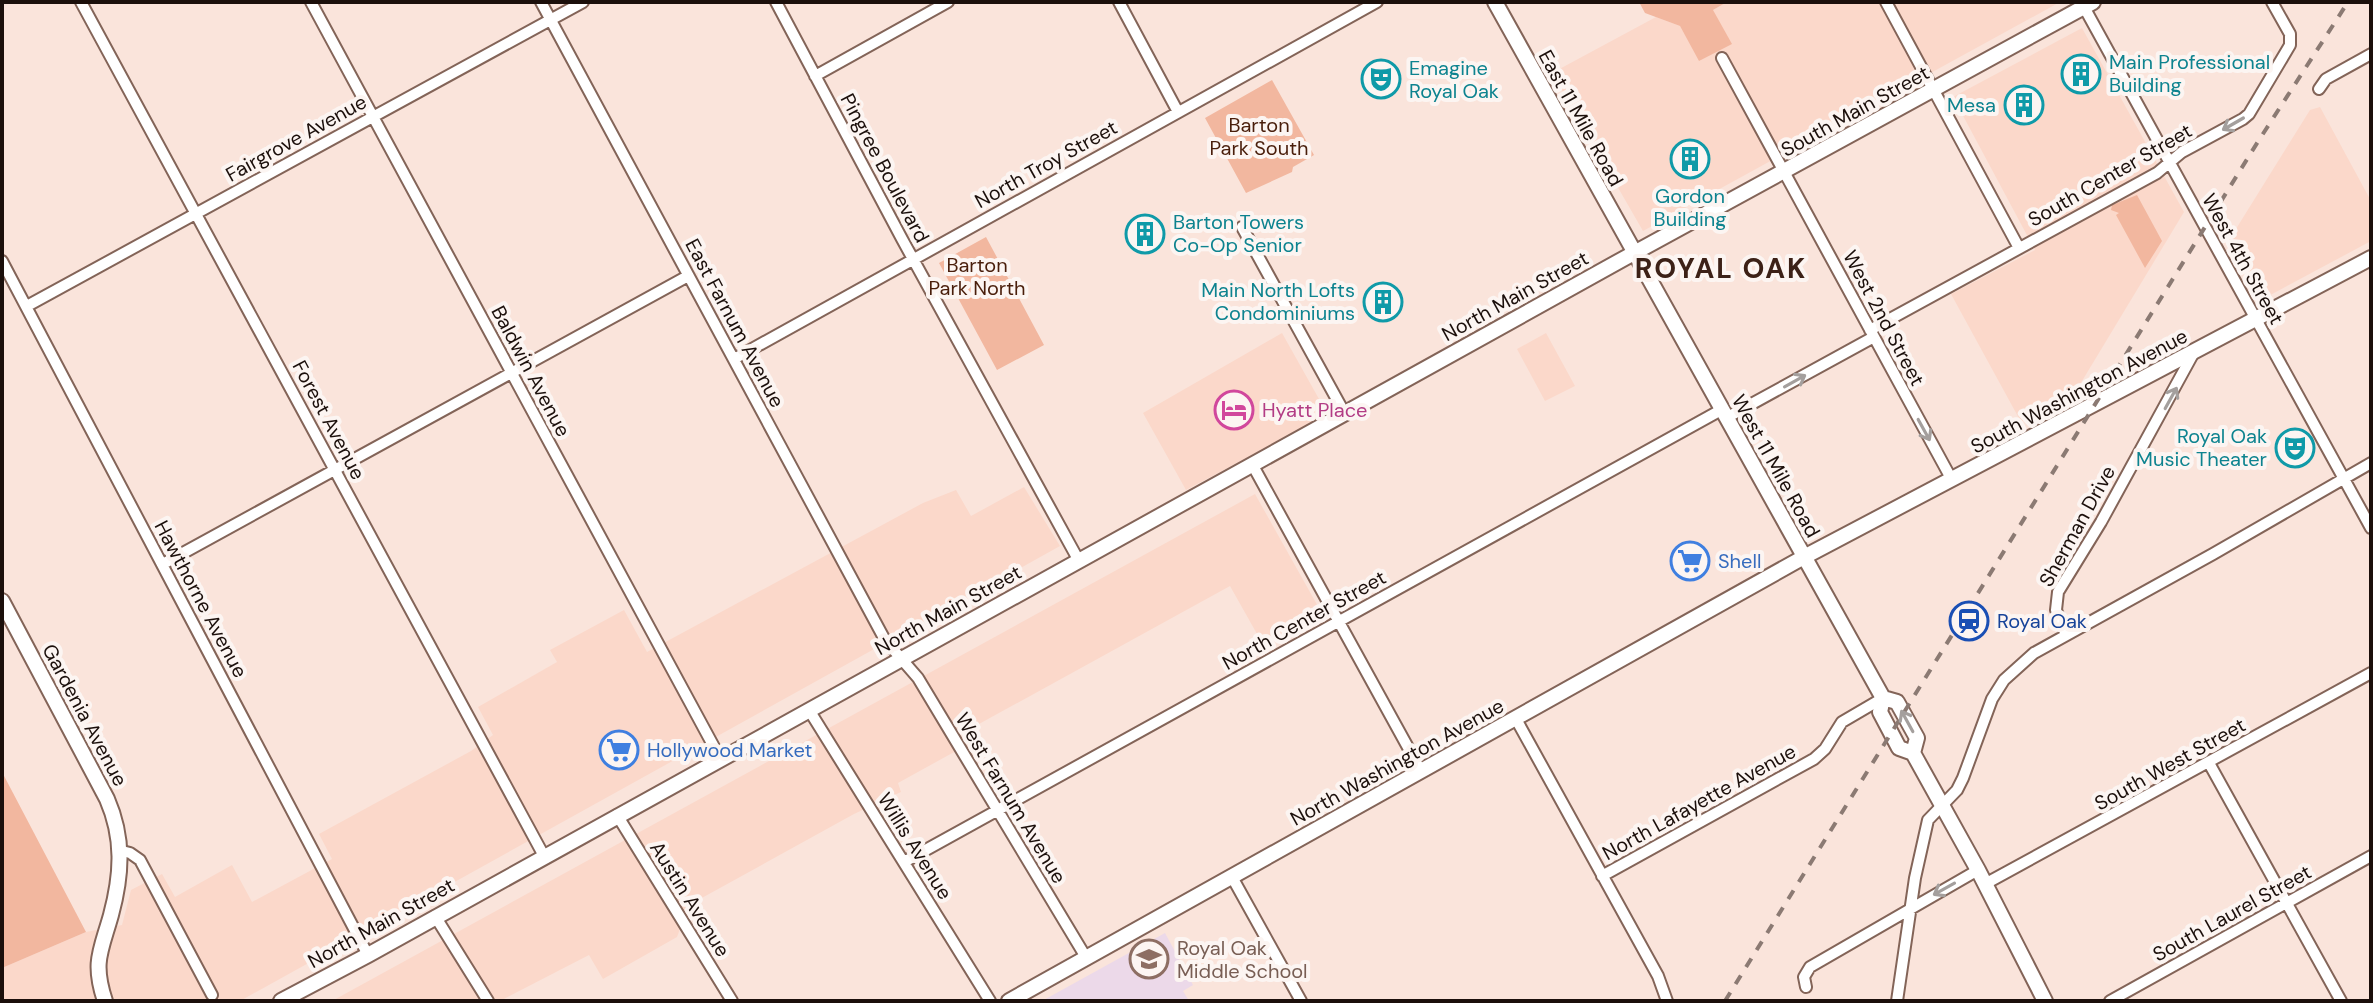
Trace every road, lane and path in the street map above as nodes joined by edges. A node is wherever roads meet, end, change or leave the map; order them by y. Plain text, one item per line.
1 (81, 2) edge
2 (311, 2) edge
3 (541, 2) edge
4 (583, 2) edge
5 (776, 2) edge
6 (948, 2) edge
7 (1119, 2) edge
8 (1377, 2) edge
9 (1495, 2) edge
10 (1886, 2) edge
11 (2272, 2) edge
12 (2086, 4) edge
13 (550, 19) junction
14 (2371, 54) edge
15 (1722, 58) dead end
16 (815, 76) junction
17 (2319, 89) dead end
18 (1933, 90) junction
19 (1178, 112) junction
20 (372, 116) junction
21 (2169, 163) junction
22 (1785, 173) junction
23 (196, 212) junction
24 (1242, 227) dead end
25 (2019, 248) junction
26 (1634, 253) junction
27 (913, 258) junction
28 (2371, 258) edge
29 (2, 261) edge
30 (688, 276) junction
31 (27, 306) junction
32 (2257, 320) junction
33 (1871, 334) junction
34 (2193, 354) junction
35 (734, 359) junction
36 (511, 373) junction
37 (1345, 414) junction
38 (1724, 414) junction
39 (2371, 463) edge
40 (1252, 464) junction
41 (335, 470) junction
42 (2344, 479) junction
43 (1952, 480) junction
44 (2371, 528) edge
45 (1804, 557) junction
46 (1079, 561) junction
47 (163, 564) junction
48 (2, 601) edge
49 (1338, 622) junction
50 (2066, 635) junction
51 (901, 658) junction
52 (2371, 673) edge
53 (1883, 698) junction
54 (809, 710) junction
55 (1516, 719) junction
56 (720, 758) junction
57 (2209, 763) junction
58 (1421, 771) junction
59 (1942, 805) junction
60 (998, 810) junction
61 (617, 815) junction
62 (122, 851) junction
63 (544, 856) junction
64 (2371, 856) edge
65 (904, 862) junction
66 (1602, 876) junction
67 (1232, 877) junction
68 (1982, 877) junction
69 (2287, 903) junction
70 (1910, 909) junction
71 (435, 916) junction
72 (368, 955) junction
73 (1087, 959) junction
74 (1806, 987) dead end
75 (212, 995) dead end
76 (1666, 998) edge
77 (105, 1001) edge
78 (281, 1001) edge
79 (488, 1001) edge
80 (732, 1001) edge
81 (990, 1001) edge
82 (1009, 1001) edge
83 (1301, 1001) edge
84 (1897, 1001) edge
85 (2044, 1001) edge
86 (2110, 1001) edge
87 (2341, 1001) edge

1 - 23 street, Forest Avenue
2 - 20 street, Baldwin Avenue
3 - 13 street, East Farnum Avenue
4 - 13 street, Fairgrove Avenue
5 - 16 street, Pingree Boulevard
6 - 16 street
7 - 19 street
8 - 19 street, North Troy Street
9 - 26 main road, East 11 Mile Road
10 - 18 street
11 -> 21 street, South Center Street
12 - 18 main road, South Main Street
12 - 21 street, West 4th Street
13 - 20 street, Fairgrove Avenue
13 - 30 street, East Farnum Avenue
14 - 17 street
15 - 22 street, West 2nd Street
16 - 27 street, Pingree Boulevard
18 - 22 main road, South Main Street
18 - 25 street
19 - 27 street, North Troy Street
20 - 23 street, Fairgrove Avenue
20 - 36 street, Baldwin Avenue
21 - 25 street, South Center Street
21 - 32 street, West 4th Street
22 - 26 main road, South Main Street
22 - 33 street, West 2nd Street
23 - 31 street, Fairgrove Avenue
23 - 41 street, Forest Avenue
24 - 37 street
25 - 33 street, South Center Street
26 - 37 main road, North Main Street
26 - 38 main road, West 11 Mile Road
27 - 35 street, North Troy Street
27 - 46 street, Pingree Boulevard
28 - 32 main road, South Washington Avenue
29 - 31 street, Hawthorne Avenue
30 - 35 street, East Farnum Avenue
30 - 36 street
31 - 47 street, Hawthorne Avenue
32 - 34 main road, South Washington Avenue
32 - 42 street, West 4th Street
38 -> 33 street, South Center Street
33 -> 43 street, West 2nd Street
34 - 43 main road, South Washington Avenue
50 -> 34 street, Sherman Drive
35 - 51 street, East Farnum Avenue
36 - 41 street
36 - 56 street, Baldwin Avenue
37 - 40 main road, North Main Street
38 - 45 main road, West 11 Mile Road
38 - 49 street, North Center Street
39 - 42 street
40 - 46 main road, North Main Street
40 - 49 street
41 - 47 street
41 - 63 street, Forest Avenue
42 - 44 street, West 4th Street
42 - 50 street
43 - 45 main road, South Washington Avenue
45 - 53 main road, West 11 Mile Road
45 - 55 main road, North Washington Avenue
46 - 51 main road, North Main Street
47 - 72 street, Hawthorne Avenue
48 - 62 main road, Gardenia Avenue
49 - 58 street
49 - 60 street, North Center Street
50 - 59 street
51 - 54 main road, North Main Street
51 - 60 street, West Farnum Avenue
52 - 57 street, South West Street
53 - 59 main road, West 11 Mile Road
53 - 66 street, North Lafayette Avenue
54 - 56 main road, North Main Street
54 - 65 street, Willis Avenue
55 - 58 main road, North Washington Avenue
55 - 66 street
56 - 61 main road, North Main Street
57 - 68 street, South West Street
57 - 69 street
58 - 67 main road, North Washington Avenue
59 - 68 main road, West 11 Mile Road
59 - 70 street
60 - 65 street, North Center Street
60 - 73 street, West Farnum Avenue
61 - 63 main road, North Main Street
61 - 80 street, Austin Avenue
62 - 75 street
62 - 77 main road, Gardenia Avenue
63 - 71 main road, North Main Street
64 - 69 street, South Laurel Street
65 - 81 street, Willis Avenue
66 - 76 street
67 - 73 main road, North Washington Avenue
67 - 83 street
68 -> 70 street, South West Street
68 - 85 main road, West 11 Mile Road
69 - 86 street, South Laurel Street
69 - 87 street
70 - 74 street, South West Street
70 - 84 street
71 - 72 main road, North Main Street
71 - 79 street
72 - 78 main road, North Main Street
73 - 82 main road, North Washington Avenue

